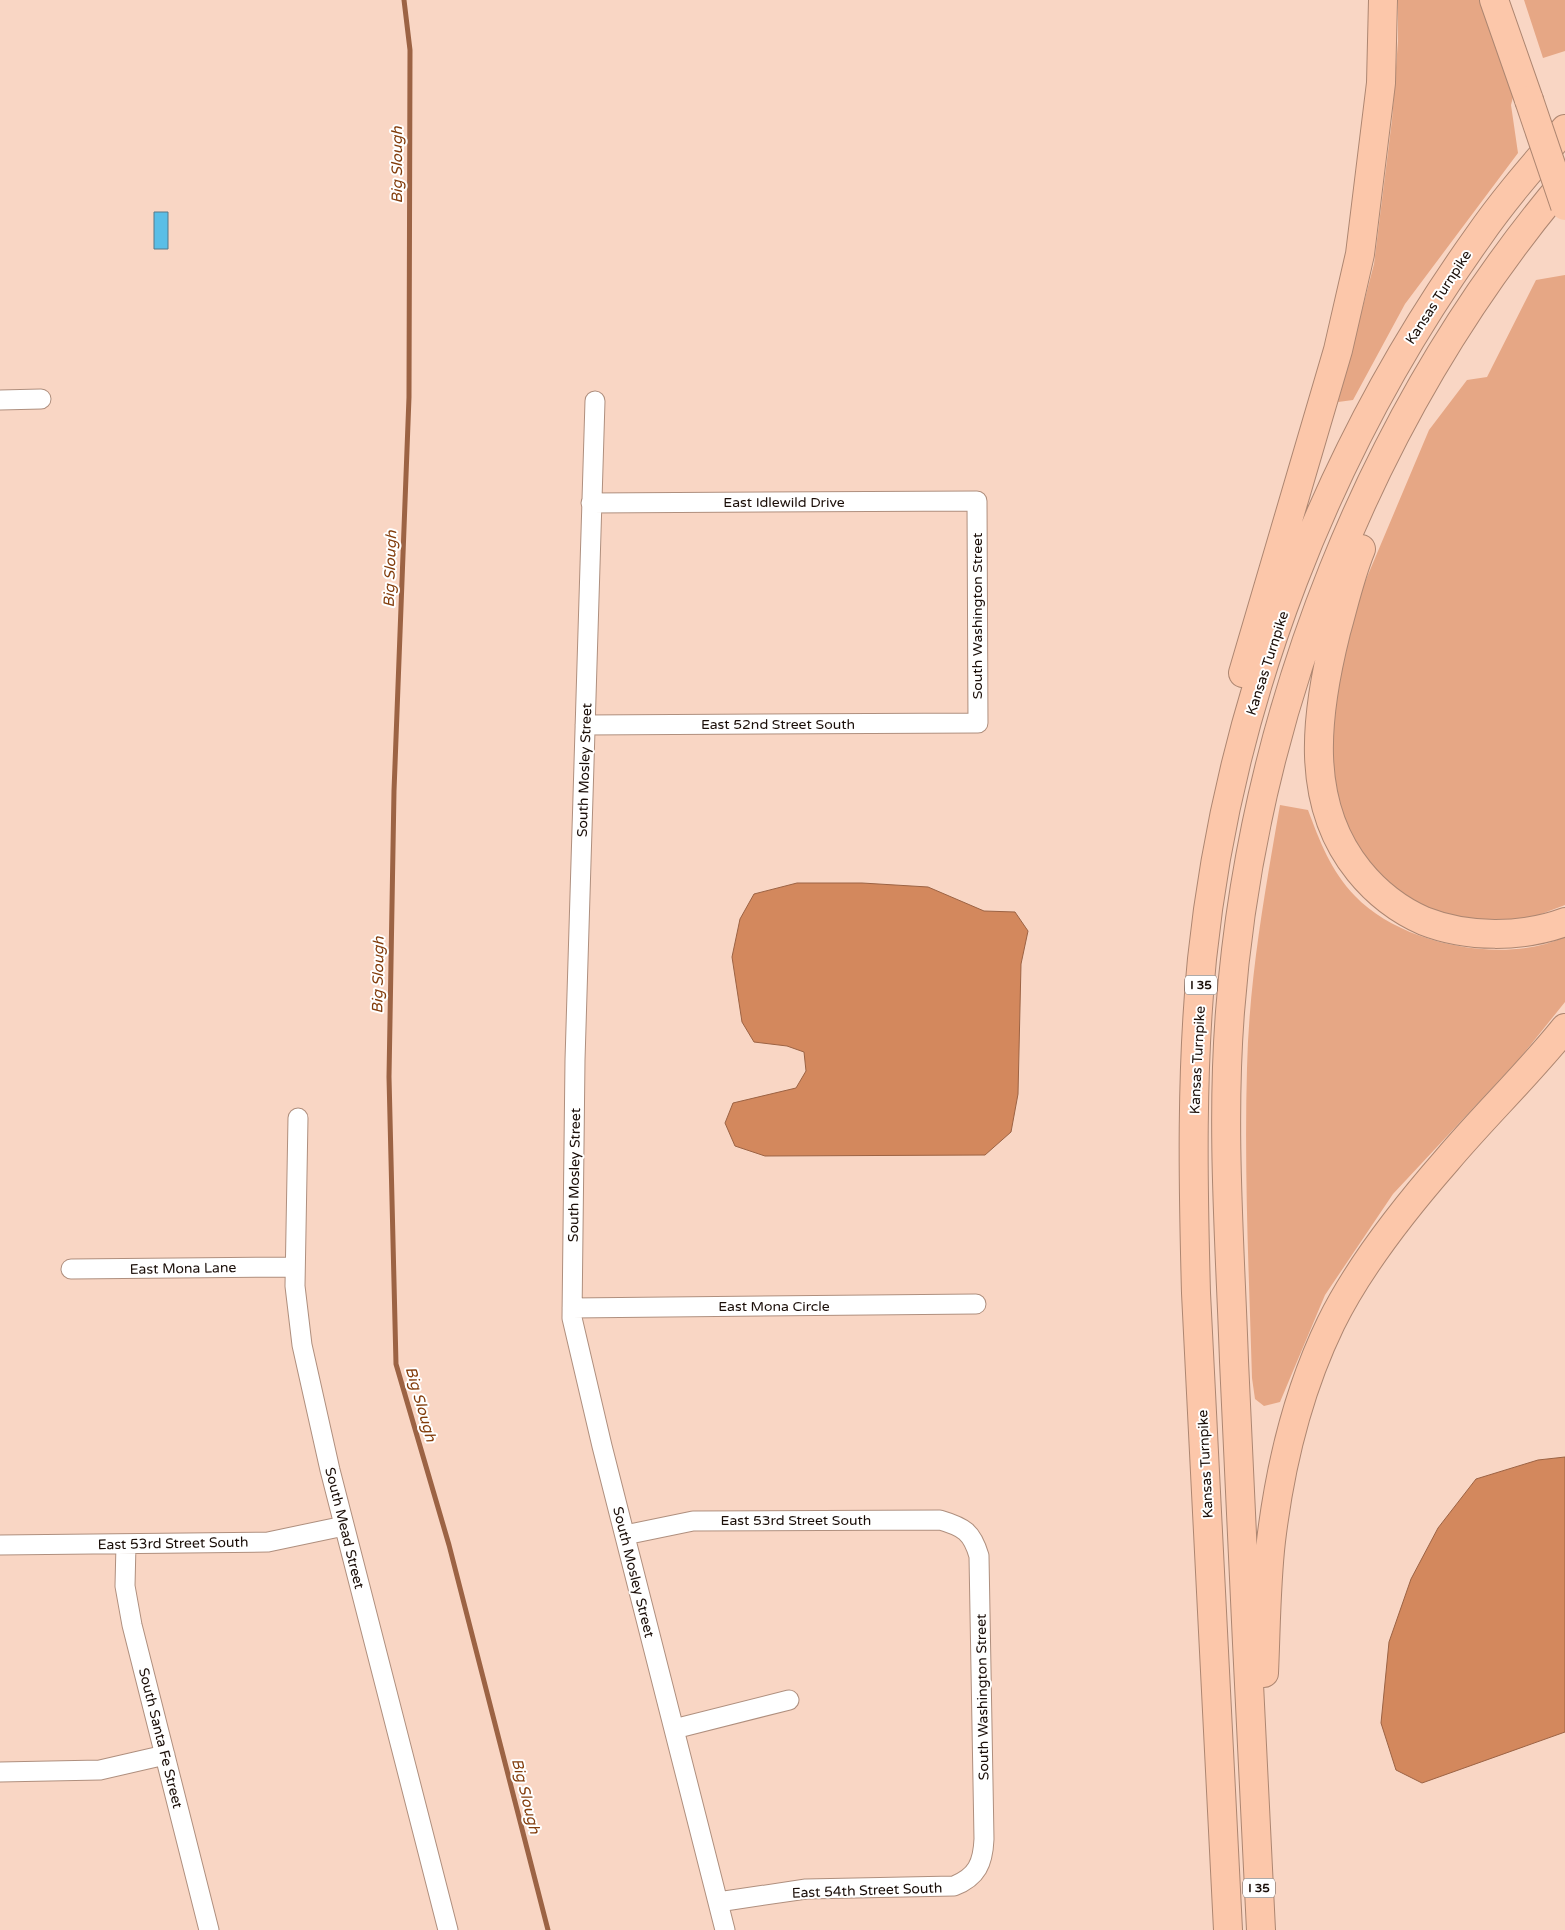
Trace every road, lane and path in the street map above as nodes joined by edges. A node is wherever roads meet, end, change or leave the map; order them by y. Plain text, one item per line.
1 (1383, 0) edge
2 (1494, 0) edge
3 (1510, 0) edge
4 (1534, 94) junction
5 (1565, 129) edge
6 (1565, 162) edge
7 (1565, 181) edge
8 (1565, 206) edge
9 (1511, 248) junction
10 (41, 399) dead end
11 (0, 400) edge
12 (595, 401) dead end
13 (977, 501) joint
14 (592, 503) junction
15 (970, 723) joint
16 (585, 725) junction
17 (1223, 824) junction
18 (1565, 922) edge
19 (1565, 1028) edge
20 (298, 1118) dead end
21 (294, 1267) junction
22 (71, 1269) dead end
23 (976, 1304) dead end
24 (572, 1308) junction
25 (344, 1526) junction
26 (966, 1531) joint
27 (625, 1535) junction
28 (126, 1544) junction
29 (0, 1545) edge
30 (788, 1700) dead end
31 (674, 1729) junction
32 (165, 1755) junction
33 (0, 1772) edge
34 (1257, 1846) junction
35 (980, 1867) joint
36 (718, 1902) junction
37 (209, 1930) edge
38 (448, 1930) edge
39 (725, 1930) edge
40 (1228, 1930) edge
41 (1261, 1930) edge

1 - 17 highway
2 - 4 highway
3 - 4 highway
4 - 6 highway
4 - 8 highway, bridge
5 - 17 highway, Kansas Turnpike / I 35
7 - 9 highway, I 35
9 - 18 highway
9 - 34 highway, I 35
10 - 11 street
12 - 14 street, South Mosley Street
13 - 14 street, East Idlewild Drive
13 - 15 street, South Washington Street
14 - 16 street, South Mosley Street
15 - 16 street, East 52nd Street South
16 - 24 street, South Mosley Street
17 - 40 highway, Kansas Turnpike / I 35
19 - 34 highway
20 - 21 street, South Mead Street
21 - 22 street, East Mona Lane
21 - 25 street, South Mead Street
23 - 24 street, East Mona Circle
24 - 27 street, South Mosley Street
25 - 28 street, East 53rd Street South
25 - 38 street, South Mead Street
26 - 27 street, East 53rd Street South
26 - 35 street, South Washington Street
27 - 31 street, South Mosley Street
28 - 29 street, East 53rd Street South
28 - 32 street, South Santa Fe Street
30 - 31 street
31 - 36 street, South Mosley Street
32 - 33 street
32 - 37 street, South Santa Fe Street
34 - 41 highway, I 35
35 - 36 street, East 54th Street South
36 - 39 street, South Mosley Street

